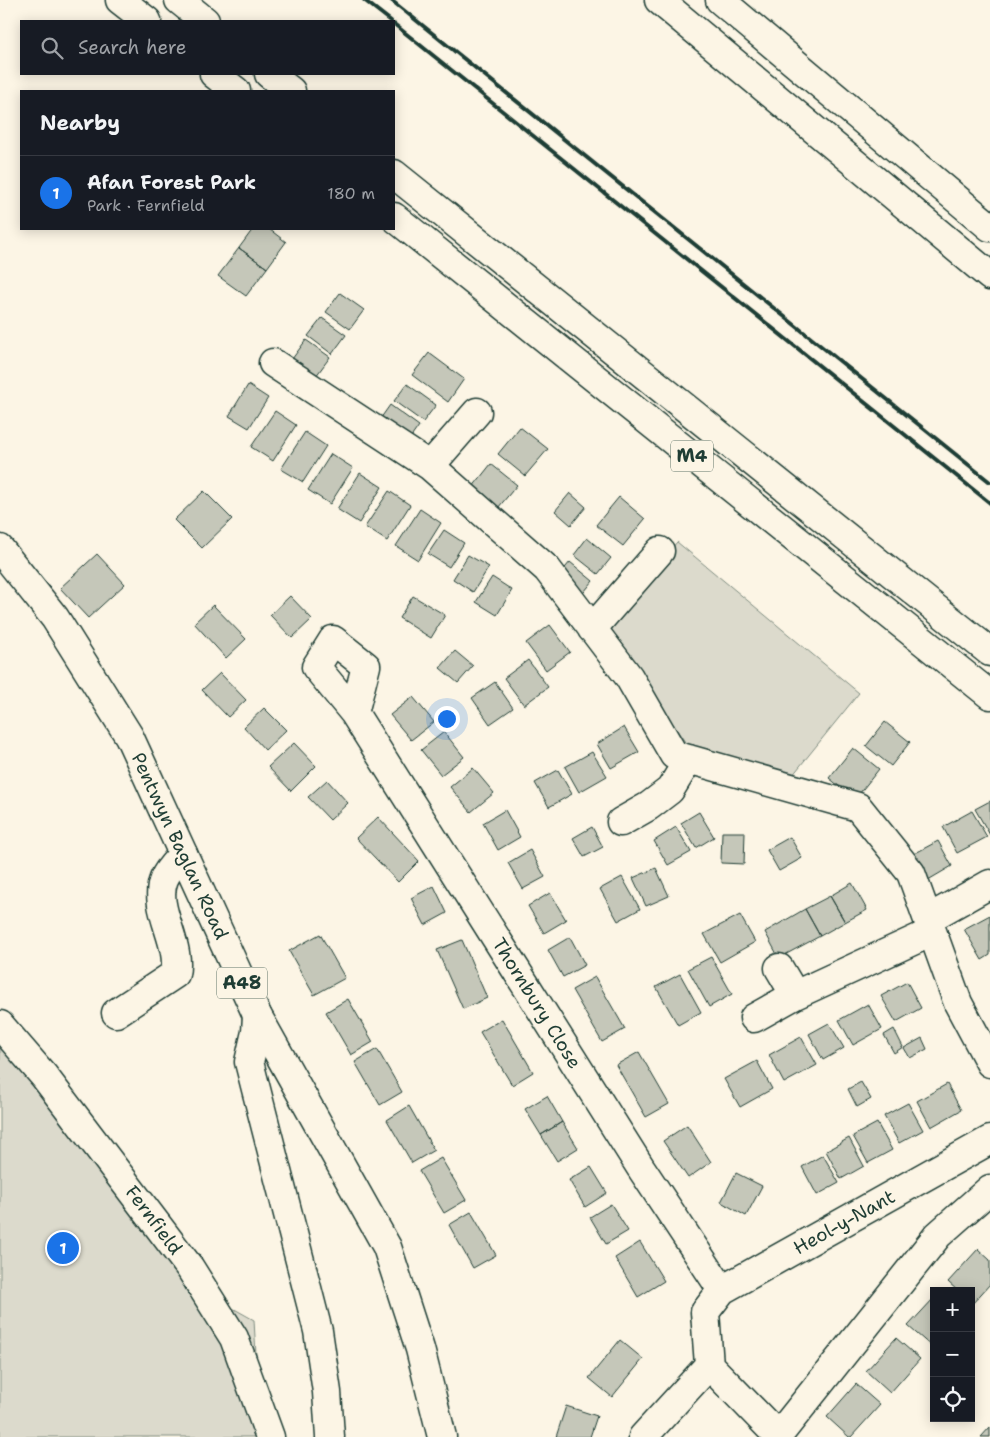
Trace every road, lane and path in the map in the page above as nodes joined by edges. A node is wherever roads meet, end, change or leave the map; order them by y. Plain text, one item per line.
1 (120, 0) edge
2 (179, 0) edge
3 (659, 0) edge
4 (720, 0) edge
5 (146, 20) edge
6 (204, 20) edge
7 (215, 75) edge
8 (270, 75) edge
9 (235, 90) edge
10 (290, 90) edge
11 (395, 175) edge
12 (395, 218) edge
13 (990, 227) edge
14 (990, 276) edge
15 (272, 363) dead end
16 (477, 412) dead end
17 (430, 466) junction
18 (0, 549) edge
19 (660, 551) dead end
20 (592, 629) junction
21 (990, 652) edge
22 (990, 695) edge
23 (354, 713) dead end
24 (689, 759) junction
25 (621, 822) dead end
26 (183, 854) junction
27 (990, 884) edge
28 (930, 925) junction
29 (779, 968) dead end
30 (795, 995) junction
31 (116, 1012) dead end
32 (257, 1016) junction
33 (754, 1018) dead end
34 (0, 1025) edge
35 (990, 1063) edge
36 (990, 1140) edge
37 (990, 1189) edge
38 (722, 1290) junction
39 (709, 1366) junction
40 (270, 1437) edge
41 (330, 1437) edge
42 (442, 1437) edge
43 (643, 1437) edge
44 (778, 1437) edge

1 - 5 main road
2 - 6 main road
3 - 14 main road
4 - 13 main road
7 - 9 main road
8 - 10 main road
11 - 21 main road, M4
12 - 22 main road, M4
15 - 17 main road
16 - 17 main road
17 - 20 main road
18 - 26 main road, Pentwyn Baglan Road / A48
19 - 20 main road
20 - 24 main road
23 - 38 main road, Thornbury Close
24 - 25 main road
24 - 28 main road
26 - 31 main road
26 - 32 main road, Pentwyn Baglan Road / A48
27 - 28 main road
28 - 30 main road
28 - 35 main road
29 - 30 main road
30 - 33 main road
32 - 41 main road
32 - 42 main road, Pentwyn Baglan Road / A48
34 - 40 main road, Fernfield
36 - 38 main road, Heol-y-Nant
37 - 44 main road
38 - 39 main road, Heol-y-Nant
39 - 43 main road
39 - 44 main road

